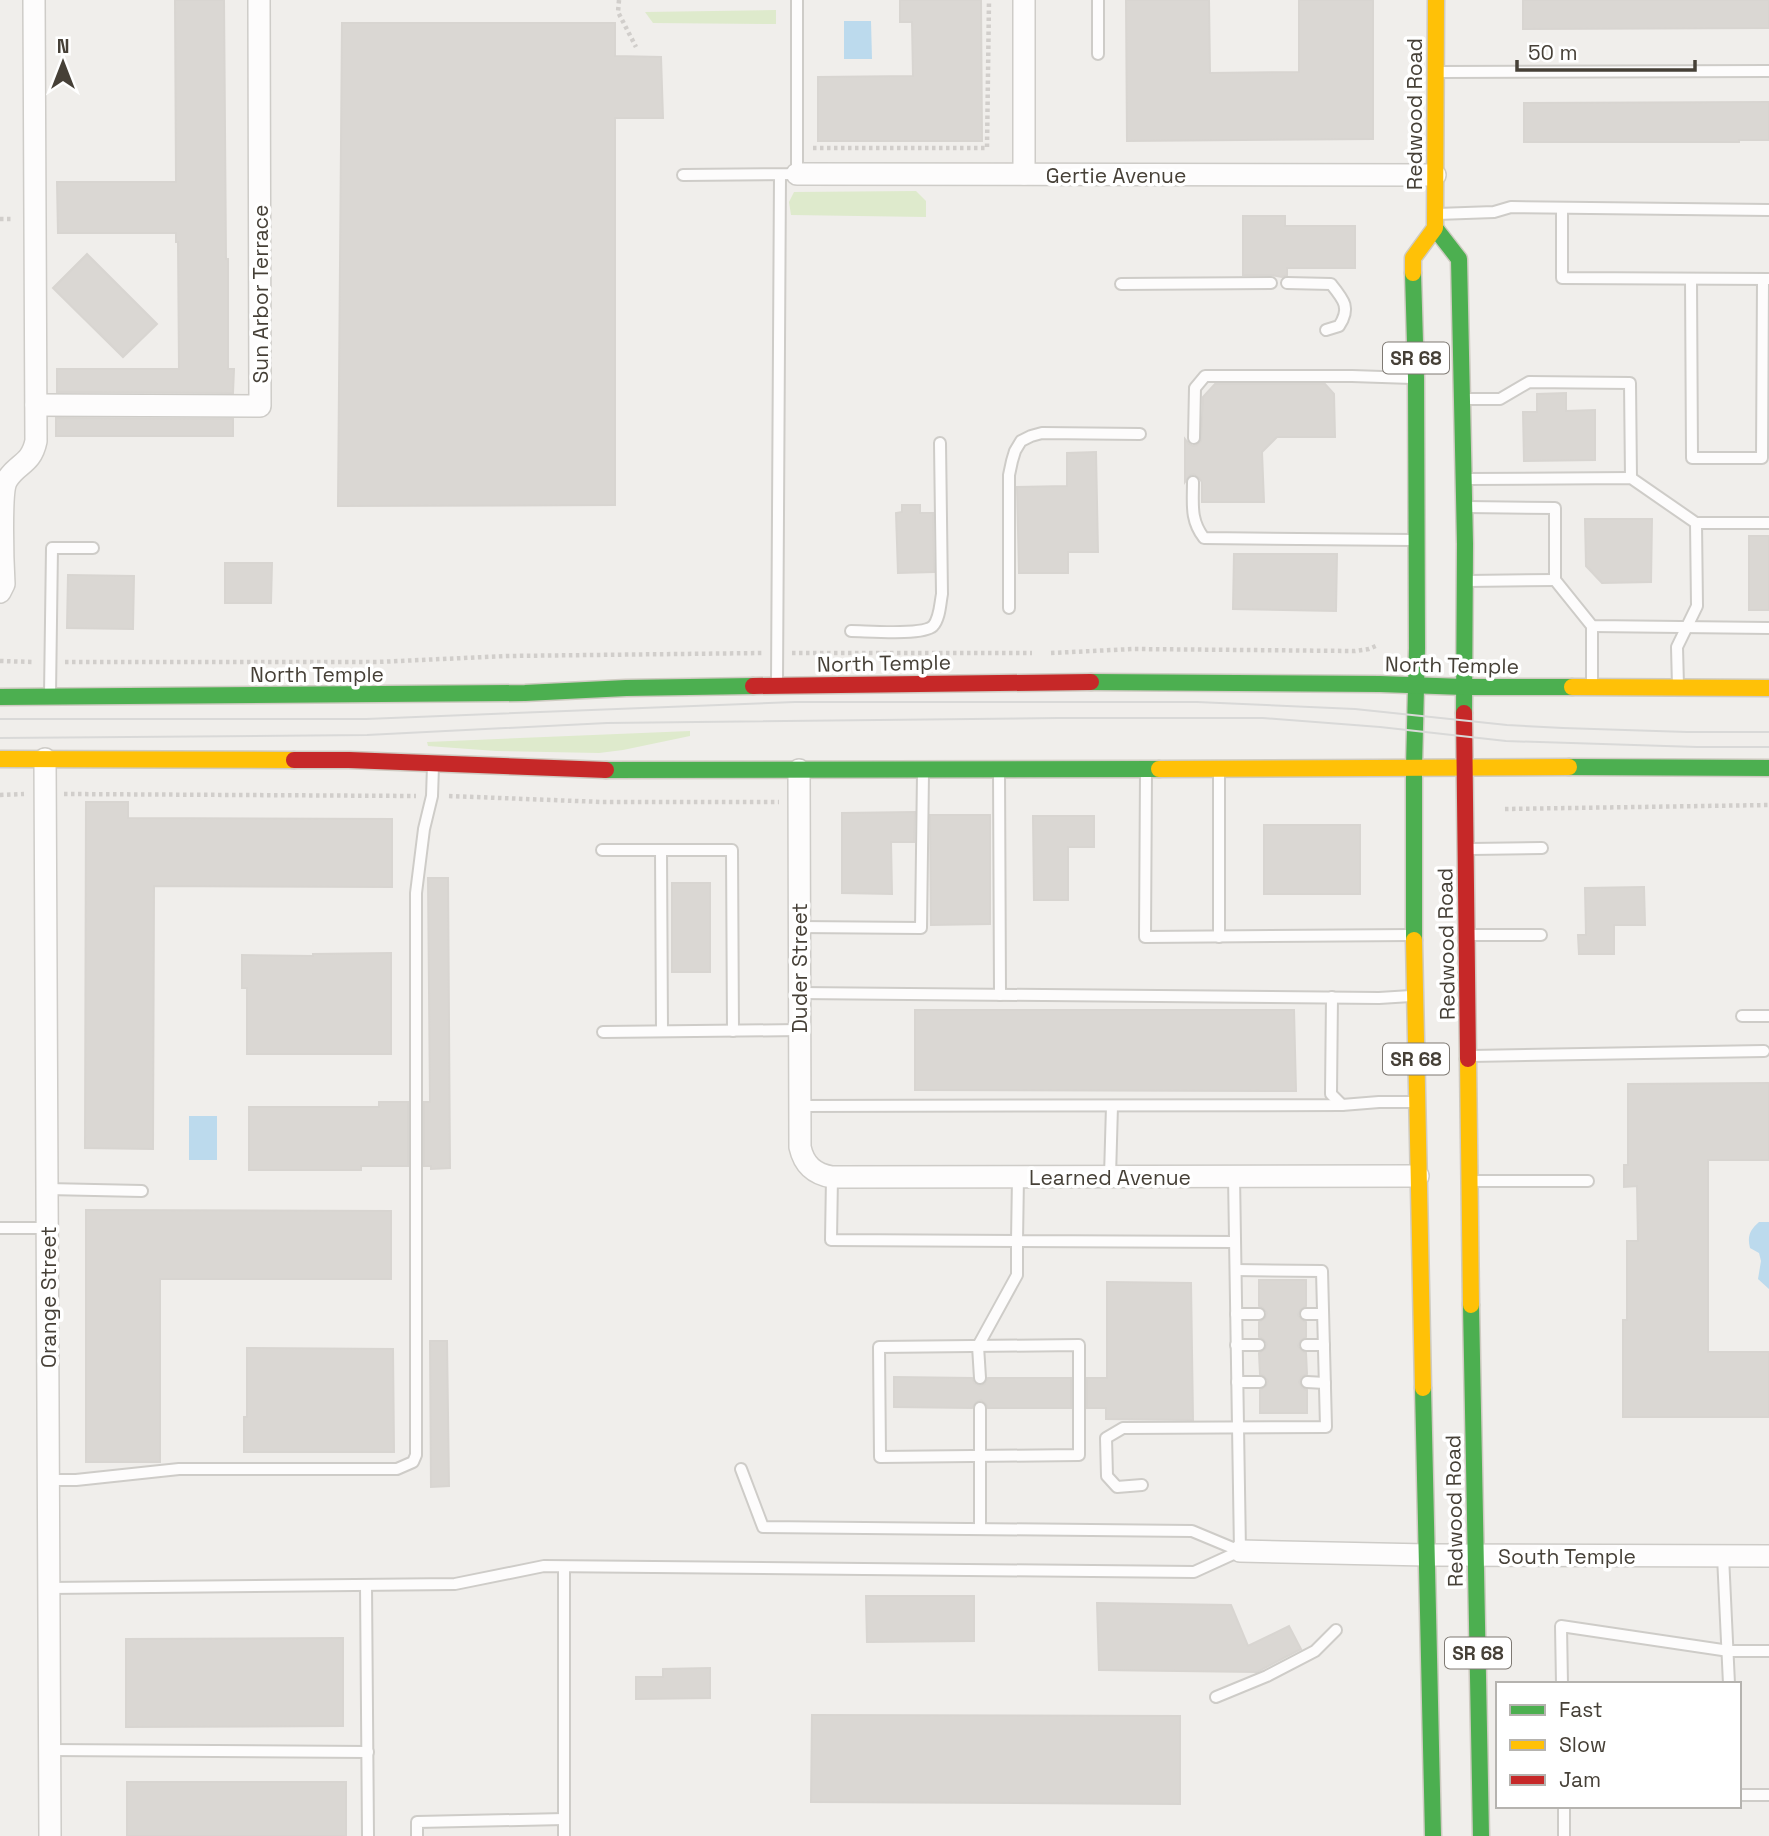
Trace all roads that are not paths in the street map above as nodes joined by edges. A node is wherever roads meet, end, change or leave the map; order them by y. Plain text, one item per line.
1 (34, 0) edge
2 (259, 0) edge
3 (797, 0) edge
4 (1024, 0) edge
5 (1098, 0) edge
6 (1436, 0) edge
7 (1098, 54) dead end
8 (1769, 71) edge
9 (1435, 72) junction
10 (788, 174) junction
11 (1024, 174) junction
12 (683, 175) dead end
13 (1435, 175) junction
14 (1562, 208) junction
15 (1769, 210) edge
16 (1434, 221) junction
17 (1691, 279) junction
18 (1766, 279) edge
19 (1271, 283) dead end
20 (1287, 283) dead end
21 (1121, 284) dead end
22 (1326, 330) dead end
23 (1416, 378) junction
24 (1463, 400) junction
25 (36, 405) junction
26 (1140, 434) dead end
27 (1194, 438) dead end
28 (940, 443) dead end
29 (1630, 478) junction
30 (1464, 479) junction
31 (1193, 482) dead end
32 (1465, 507) junction
33 (1696, 523) junction
34 (1769, 523) edge
35 (1415, 540) junction
36 (93, 548) dead end
37 (1465, 580) junction
38 (1555, 580) junction
39 (0, 592) edge
40 (1009, 607) dead end
41 (1592, 626) junction
42 (1687, 628) junction
43 (1769, 628) edge
44 (851, 631) dead end
45 (1416, 685) junction
46 (777, 686) junction
47 (1464, 687) junction
48 (1592, 687) junction
49 (1678, 688) junction
50 (1769, 688) edge
51 (0, 697) edge
52 (50, 697) junction
53 (0, 759) edge
54 (45, 759) junction
55 (433, 763) junction
56 (1414, 767) junction
57 (1465, 767) junction
58 (1769, 768) edge
59 (1146, 769) junction
60 (1219, 769) junction
61 (799, 770) junction
62 (923, 770) junction
63 (999, 770) junction
64 (1542, 848) dead end
65 (1465, 849) junction
66 (602, 850) dead end
67 (661, 850) junction
68 (799, 928) junction
69 (1414, 935) junction
70 (1467, 935) junction
71 (1541, 935) dead end
72 (1219, 937) junction
73 (799, 993) junction
74 (1000, 995) junction
75 (1414, 995) junction
76 (1332, 997) junction
77 (1742, 1016) dead end
78 (1769, 1016) edge
79 (799, 1030) junction
80 (662, 1031) junction
81 (733, 1031) junction
82 (603, 1032) dead end
83 (1764, 1051) dead end
84 (1468, 1056) junction
85 (1417, 1102) junction
86 (1342, 1105) junction
87 (799, 1106) junction
88 (1112, 1106) junction
89 (806, 1164) joint
90 (1110, 1176) junction
91 (1234, 1176) junction
92 (1418, 1176) junction
93 (832, 1177) junction
94 (1018, 1177) junction
95 (1469, 1181) junction
96 (1588, 1181) dead end
97 (47, 1189) junction
98 (142, 1191) dead end
99 (0, 1228) edge
100 (47, 1228) junction
101 (1017, 1241) junction
102 (1235, 1242) junction
103 (1236, 1270) junction
104 (1236, 1314) junction
105 (1259, 1314) dead end
106 (1306, 1314) dead end
107 (1323, 1314) junction
108 (1236, 1345) junction
109 (1259, 1345) dead end
110 (1306, 1345) dead end
111 (1324, 1345) junction
112 (978, 1346) junction
113 (980, 1378) dead end
114 (1237, 1382) junction
115 (1260, 1382) dead end
116 (1307, 1382) dead end
117 (1325, 1383) junction
118 (980, 1408) dead end
119 (1238, 1427) junction
120 (980, 1456) junction
121 (741, 1469) dead end
122 (49, 1480) junction
123 (1142, 1485) dead end
124 (980, 1529) junction
125 (1240, 1551) junction
126 (1427, 1555) junction
127 (1476, 1556) junction
128 (1723, 1556) junction
129 (1769, 1556) edge
130 (564, 1567) junction
131 (366, 1585) junction
132 (49, 1588) junction
133 (1336, 1630) dead end
134 (1729, 1651) junction
135 (1769, 1651) edge
136 (1562, 1682) edge
137 (1729, 1682) edge
138 (1216, 1697) dead end
139 (49, 1749) junction
140 (368, 1752) junction
141 (1741, 1795) edge
142 (1769, 1795) edge
143 (1564, 1808) edge
144 (564, 1819) junction
145 (50, 1836) edge
146 (368, 1836) edge
147 (417, 1836) edge
148 (564, 1836) edge
149 (1433, 1836) edge
150 (1481, 1836) edge
151 (1564, 1836) edge

1 - 25 street
2 - 25 street, Sun Arbor Terrace
3 - 10 lane
4 - 11 street
5 - 7 lane
6 - 9 main road, Redwood Road
8 - 9 lane
9 - 13 main road, Redwood Road
10 - 11 street, Gertie Avenue
10 - 12 lane
10 - 46 lane
11 - 13 street, Gertie Avenue
13 - 16 main road, Redwood Road
14 - 15 lane
14 - 16 lane
14 - 17 lane
16 - 23 main road, Redwood Road / SR 68
16 - 24 main road, Redwood Road / SR 68
17 - 18 lane
17 - 18 lane
19 - 21 lane
20 - 22 lane
23 - 27 lane
23 - 35 main road, Redwood Road / SR 68
24 - 29 lane
24 - 30 main road, Redwood Road / SR 68
25 - 39 street
26 - 40 lane
28 - 44 lane
29 - 30 lane
29 - 33 lane
30 - 32 main road, Redwood Road / SR 68
31 - 35 lane
32 - 37 main road, Redwood Road / SR 68
32 - 38 lane
33 - 34 lane
33 - 42 lane
35 - 45 main road, Redwood Road / SR 68
36 - 52 lane
37 - 38 lane
37 - 47 main road, Redwood Road / SR 68
38 - 41 lane
41 - 42 lane
41 - 48 lane
42 - 43 lane
42 - 49 lane
45 - 46 main road, North Temple
45 - 47 main road, North Temple
45 - 56 main road, Redwood Road / SR 68
46 - 52 main road, North Temple
47 - 48 main road, North Temple
47 - 57 main road, Redwood Road / SR 68
48 - 49 main road, North Temple
49 - 50 main road, North Temple
51 - 52 main road, North Temple
53 - 54 main road
54 - 55 main road
54 - 97 street, Orange Street
55 - 61 main road
55 - 122 lane
56 - 57 main road
56 - 60 main road
56 - 69 main road, Redwood Road / SR 68
57 - 58 main road
57 - 65 main road, Redwood Road / SR 68
59 - 60 main road
59 - 63 main road
59 - 72 lane
60 - 72 lane
61 - 62 main road
61 - 68 street, Duder Street
62 - 63 main road
62 - 68 lane
63 - 74 lane
64 - 65 lane
65 - 70 main road, Redwood Road / SR 68
66 - 67 lane
67 - 80 lane
67 - 81 lane
68 - 73 street, Duder Street
69 - 72 lane
69 - 75 main road, Redwood Road / SR 68
70 - 71 lane
70 - 84 main road, Redwood Road / SR 68
73 - 74 lane
73 - 79 street, Duder Street
74 - 76 lane
75 - 76 lane
75 - 85 main road, Redwood Road / SR 68
76 - 86 lane
77 - 78 lane
79 - 81 lane
79 - 87 street, Duder Street
80 - 81 lane
80 - 82 lane
83 - 84 lane
84 - 95 main road, Redwood Road / SR 68
85 - 86 lane
85 - 92 main road, Redwood Road / SR 68
86 - 88 lane
87 - 88 lane
87 - 89 street, Duder Street
88 - 90 lane
89 - 93 street, Learned Avenue
90 - 91 street, Learned Avenue
90 - 94 street, Learned Avenue
91 - 92 street, Learned Avenue
91 - 102 lane
92 - 126 main road, Redwood Road / SR 68
93 - 94 street, Learned Avenue
93 - 101 lane
94 - 101 lane
95 - 96 lane
95 - 127 main road, Redwood Road / SR 68
97 - 98 lane
97 - 100 street, Orange Street
99 - 100 lane
100 - 122 street, Orange Street
101 - 102 lane
101 - 112 lane
102 - 103 lane
103 - 104 lane
103 - 107 lane
104 - 105 lane
104 - 108 lane
106 - 107 lane
107 - 111 lane
108 - 109 lane
108 - 114 lane
110 - 111 lane
111 - 117 lane
112 - 113 lane
112 - 120 lane
112 - 120 lane
114 - 115 lane
114 - 119 lane
116 - 117 lane
117 - 119 lane
118 - 120 lane
119 - 123 lane
119 - 125 lane
120 - 124 lane
121 - 124 lane
122 - 132 street, Orange Street
124 - 125 lane
125 - 126 street, South Temple
125 - 130 lane
126 - 127 street, South Temple
126 - 149 main road, Redwood Road / SR 68
127 - 128 street, South Temple
127 - 150 main road, Redwood Road / SR 68
128 - 129 street, South Temple
128 - 134 lane
130 - 131 lane
130 - 144 lane
131 - 132 lane
131 - 140 lane
132 - 139 street, Orange Street
133 - 138 lane
134 - 135 lane
134 - 136 lane
134 - 137 lane
139 - 140 lane
139 - 145 street, Orange Street
140 - 146 lane
141 - 142 lane
143 - 151 lane
144 - 147 lane
144 - 148 lane

